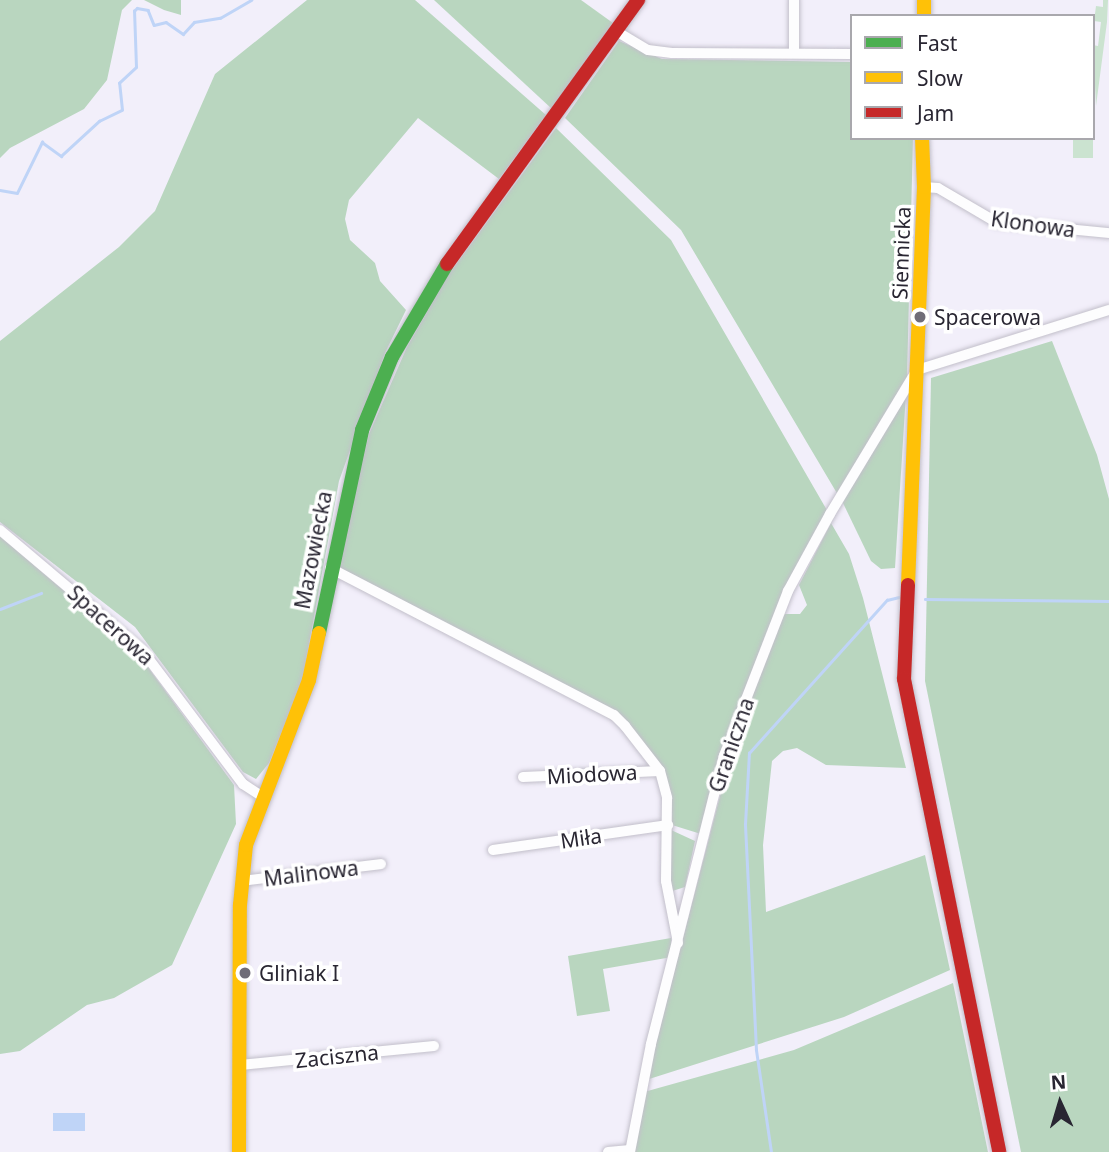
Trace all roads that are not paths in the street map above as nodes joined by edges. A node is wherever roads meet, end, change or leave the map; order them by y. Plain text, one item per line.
1 (638, 0) edge
2 (794, 0) edge
3 (619, 27) junction
4 (794, 53) junction
5 (850, 54) edge
6 (922, 140) edge
7 (924, 187) junction
8 (1109, 233) edge
9 (1109, 310) edge
10 (917, 370) junction
11 (0, 530) edge
12 (330, 568) junction
13 (660, 771) junction
14 (523, 777) dead end
15 (262, 797) junction
16 (668, 825) junction
17 (493, 850) dead end
18 (381, 864) dead end
19 (241, 881) junction
20 (678, 944) junction
21 (433, 1046) dead end
22 (240, 1065) junction
23 (630, 1151) edge
24 (239, 1152) edge
25 (608, 1152) edge
26 (999, 1152) edge

1 - 3 street, Mazowiecka
2 - 4 street
3 - 4 street
3 - 12 street, Mazowiecka
4 - 5 street
6 - 7 street, Siennicka
7 - 8 street, Klonowa
7 - 10 street, Siennicka
9 - 10 street
10 - 20 street, Graniczna
10 - 26 street, Siennicka
11 - 15 street, Spacerowa
12 - 13 street
12 - 15 street, Mazowiecka
13 - 14 street, Miodowa
13 - 16 street
15 - 19 street, Mazowiecka
16 - 17 street, Miła
16 - 20 street
18 - 19 street, Malinowa
19 - 22 street, Mazowiecka
20 - 23 street, Graniczna
21 - 22 street, Zaciszna
22 - 24 street, Mazowiecka
23 - 25 street

